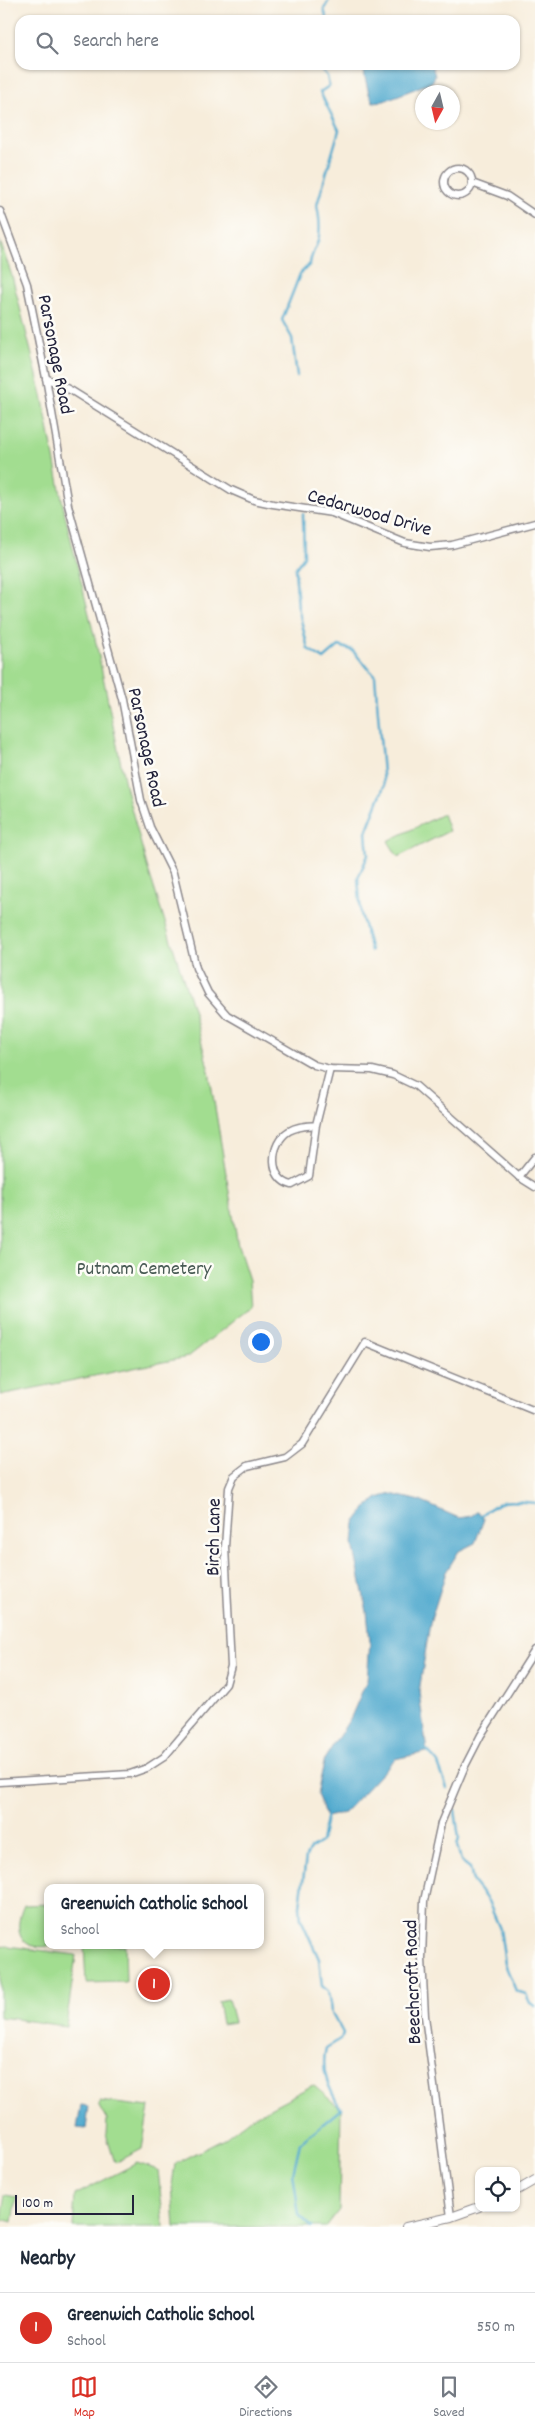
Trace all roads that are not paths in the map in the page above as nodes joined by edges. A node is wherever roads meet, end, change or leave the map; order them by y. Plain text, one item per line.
1 (472, 184) junction
2 (0, 211) edge
3 (535, 215) edge
4 (46, 378) junction
5 (535, 522) edge
6 (330, 1069) junction
7 (316, 1125) junction
8 (535, 1157) edge
9 (519, 1177) junction
10 (535, 1187) edge
11 (535, 1411) edge
12 (535, 1650) edge
13 (0, 1782) edge
14 (535, 2180) edge
15 (520, 2189) edge
16 (475, 2208) edge
17 (451, 2217) junction
18 (410, 2227) edge

1 - 1 street
1 - 3 street
2 - 4 street, Parsonage Road
4 - 5 street, Cedarwood Drive
4 - 6 street, Parsonage Road
6 - 7 street
6 - 9 street, Parsonage Road
7 - 7 street
8 - 9 street
9 - 10 street, Parsonage Road
11 - 13 street, Birch Lane
12 - 17 street, Beechcroft Road
14 - 15 street
16 - 17 street
17 - 18 street

